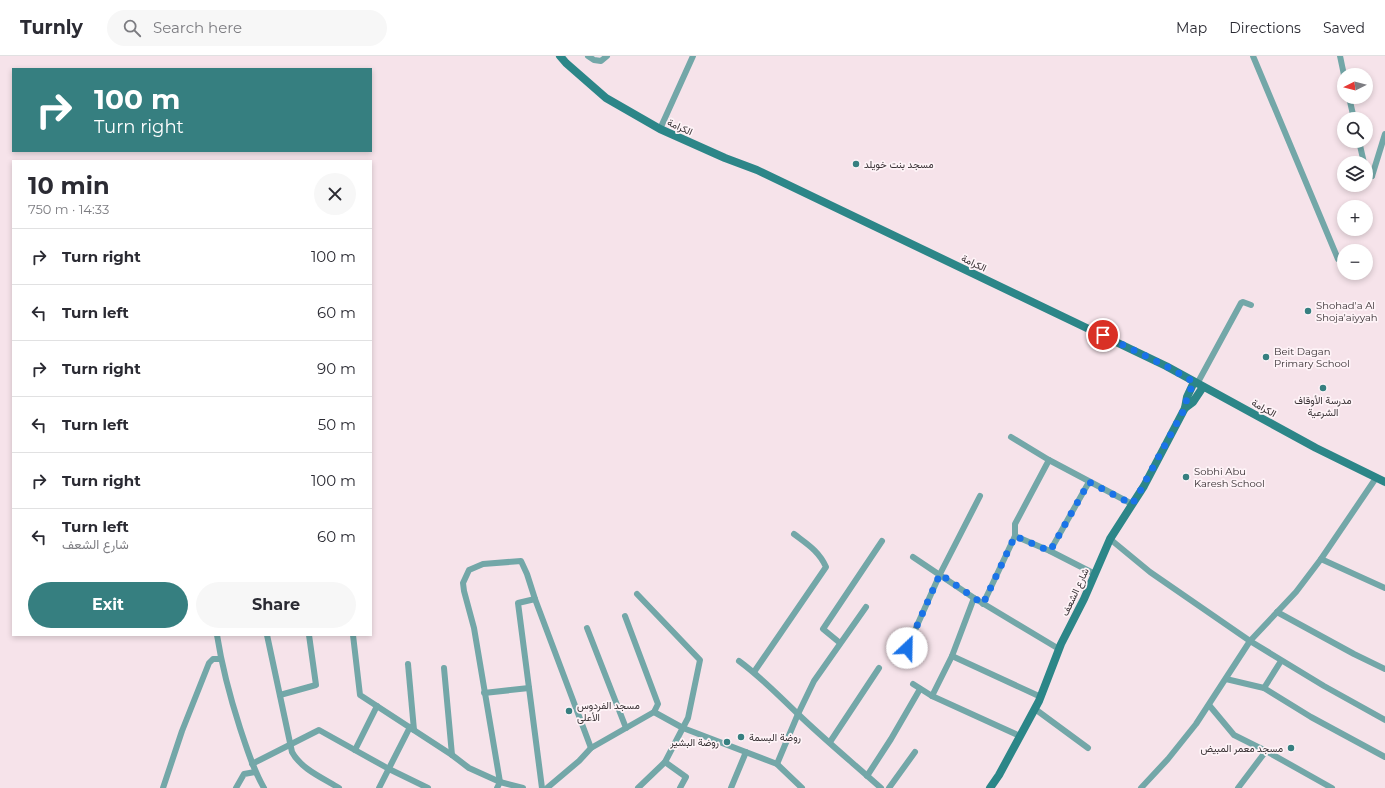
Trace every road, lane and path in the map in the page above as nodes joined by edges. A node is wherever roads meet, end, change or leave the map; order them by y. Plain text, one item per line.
1 (560, 56) edge
2 (588, 56) edge
3 (606, 56) edge
4 (693, 56) edge
5 (1253, 56) edge
6 (1340, 56) edge
7 (1343, 68) edge
8 (660, 129) junction
9 (1385, 134) edge
10 (1373, 173) edge
11 (1337, 257) edge
12 (1251, 305) dead end
13 (1198, 384) junction
14 (1010, 437) dead end
15 (1049, 460) junction
16 (1376, 478) junction
17 (1089, 482) junction
18 (1385, 482) edge
19 (980, 496) dead end
20 (1132, 504) junction
21 (794, 534) dead end
22 (1015, 536) junction
23 (1110, 539) junction
24 (882, 541) dead end
25 (1050, 551) junction
26 (913, 556) dead end
27 (1321, 559) junction
28 (940, 574) junction
29 (1095, 574) junction
30 (1385, 588) edge
31 (637, 594) dead end
32 (535, 598) junction
33 (974, 598) junction
34 (983, 604) junction
35 (866, 607) dead end
36 (1277, 612) junction
37 (625, 616) dead end
38 (587, 628) dead end
39 (216, 636) edge
40 (267, 636) edge
41 (309, 636) edge
42 (353, 636) edge
43 (1250, 641) junction
44 (840, 643) junction
45 (907, 648) dead end
46 (1059, 649) junction
47 (952, 656) junction
48 (220, 659) junction
49 (739, 661) dead end
50 (1280, 661) junction
51 (408, 664) dead end
52 (444, 668) dead end
53 (879, 668) dead end
54 (1385, 669) edge
55 (754, 672) junction
56 (1226, 679) junction
57 (913, 684) dead end
58 (529, 688) junction
59 (1264, 688) junction
60 (920, 690) junction
61 (484, 693) junction
62 (280, 695) junction
63 (932, 696) junction
64 (1041, 697) junction
65 (1209, 705) junction
66 (377, 706) junction
67 (1035, 709) junction
68 (654, 712) junction
69 (798, 714) junction
70 (1385, 720) edge
71 (412, 728) junction
72 (626, 728) junction
73 (683, 728) junction
74 (1020, 736) junction
75 (830, 742) junction
76 (290, 744) junction
77 (592, 748) junction
78 (1088, 748) dead end
79 (355, 750) junction
80 (1266, 751) junction
81 (746, 752) junction
82 (915, 752) dead end
83 (452, 755) junction
84 (1385, 757) edge
85 (665, 762) junction
86 (252, 764) junction
87 (777, 764) junction
88 (389, 769) junction
89 (255, 772) junction
90 (867, 776) junction
91 (498, 785) edge
92 (732, 786) edge
93 (163, 788) edge
94 (236, 788) edge
95 (264, 788) edge
96 (339, 788) edge
97 (379, 788) edge
98 (428, 788) edge
99 (523, 788) edge
100 (542, 788) edge
101 (548, 788) edge
102 (638, 788) edge
103 (680, 788) edge
104 (739, 788) edge
105 (802, 788) edge
106 (880, 788) edge
107 (889, 788) edge
108 (990, 788) edge
109 (1141, 788) edge
110 (1238, 788) edge
111 (1332, 788) edge

1 - 8 main road, الكرامة
2 - 3 street
4 - 8 street
5 - 11 street
6 - 7 street
8 - 13 main road, الكرامة
9 - 10 street
12 - 13 street
13 - 16 main road, الكرامة
13 - 20 main road, شارع الشعف
14 - 15 street
15 - 17 street
15 - 22 street
16 - 18 main road, الكرامة
16 - 27 street
17 - 20 street
17 - 25 street
19 - 28 street
20 - 23 main road, شارع الشعف
21 - 55 street
22 - 25 street
22 - 34 street
23 - 29 main road, شارع الشعف
23 - 43 street
24 - 44 street
25 - 29 street
26 - 28 street
27 - 30 street
27 - 36 street
28 - 33 street
28 - 45 street
29 - 46 main road, شارع الشعف
31 - 73 street
32 - 58 street
32 - 61 street
32 - 77 street
33 - 34 street
33 - 47 street
34 - 46 street
35 - 44 street
36 - 43 street
36 - 54 street
37 - 68 street
38 - 72 street
39 - 48 street
40 - 62 street
41 - 62 street
42 - 66 street
43 - 50 street
43 - 56 street
44 - 69 street
46 - 64 main road, شارع الشعف
47 - 63 street
47 - 64 street
48 - 86 street
48 - 93 street
49 - 55 street
50 - 59 street
50 - 70 street
51 - 71 street
52 - 83 street
53 - 75 street
55 - 69 street
56 - 59 street
56 - 65 street
57 - 60 street
58 - 61 street
58 - 100 street
59 - 84 street
60 - 63 street
60 - 90 street
61 - 91 street
62 - 76 street
63 - 74 street
64 - 67 main road, شارع الشعف
65 - 80 street
65 - 109 street
66 - 71 street
66 - 79 street
67 - 74 main road, شارع الشعف
67 - 78 street
68 - 72 street
68 - 73 street
69 - 75 street
69 - 87 street
71 - 83 street
71 - 88 street
72 - 77 street
73 - 81 street
73 - 85 street
74 - 108 main road, شارع الشعف
75 - 90 street
76 - 79 street
76 - 86 street
76 - 96 street
77 - 101 street
79 - 88 street
80 - 110 street
80 - 111 street
81 - 87 street
81 - 92 street
82 - 107 street
83 - 91 street
85 - 102 street
85 - 103 street
86 - 89 street
87 - 105 street
88 - 97 street
88 - 98 street
89 - 94 street
89 - 95 street
90 - 106 street
91 - 99 street
92 - 104 street

